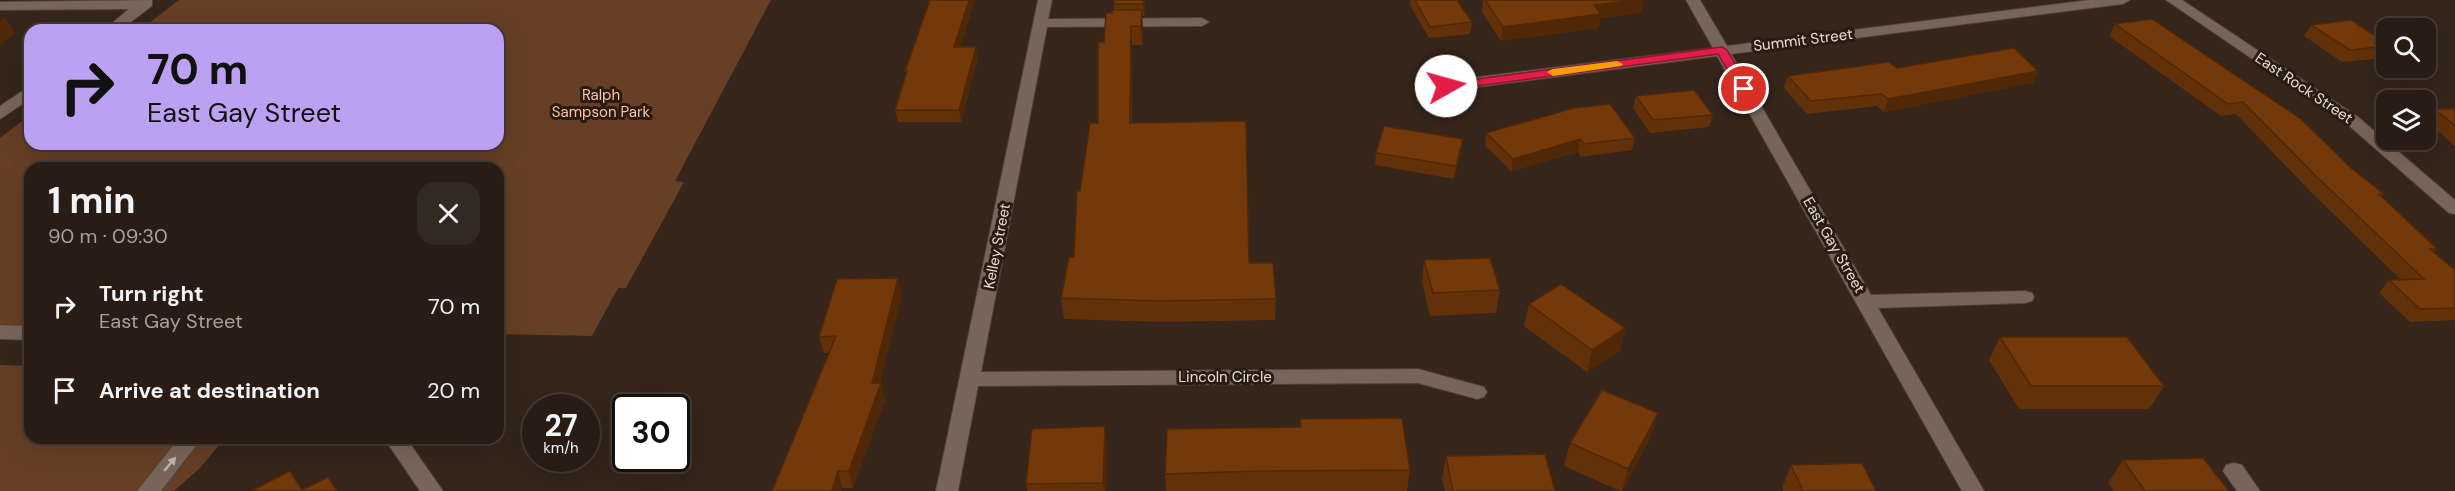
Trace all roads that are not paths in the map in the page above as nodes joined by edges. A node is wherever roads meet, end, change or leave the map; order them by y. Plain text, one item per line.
1 (1045, 0) edge
2 (1693, 0) edge
3 (2123, 0) edge
4 (2174, 0) edge
5 (148, 2) edge
6 (0, 6) edge
7 (1202, 21) dead end
8 (1040, 23) junction
9 (119, 24) edge
10 (1722, 50) junction
11 (1446, 86) dead end
12 (24, 96) edge
13 (0, 114) edge
14 (2455, 209) edge
15 (2025, 297) dead end
16 (1866, 302) junction
17 (0, 332) edge
18 (24, 333) edge
19 (970, 380) junction
20 (1477, 392) dead end
21 (186, 444) edge
22 (399, 444) edge
23 (2234, 471) dead end
24 (148, 491) edge
25 (432, 491) edge
26 (947, 491) edge
27 (1973, 491) edge
28 (2249, 491) edge

1 - 8 street, Kelley Street
2 - 10 street, East Gay Street
3 - 10 street, Summit Street
4 - 14 street, East Rock Street
5 - 6 street
5 - 9 street
7 - 8 street
8 - 19 street, Kelley Street
10 - 11 street, Summit Street
10 - 16 street, East Gay Street
12 - 13 street
15 - 16 street
16 - 27 street, East Gay Street
17 - 18 street
19 - 20 street, Lincoln Circle
19 - 26 street, Kelley Street
24 -> 21 street
22 - 25 street
23 - 28 street

